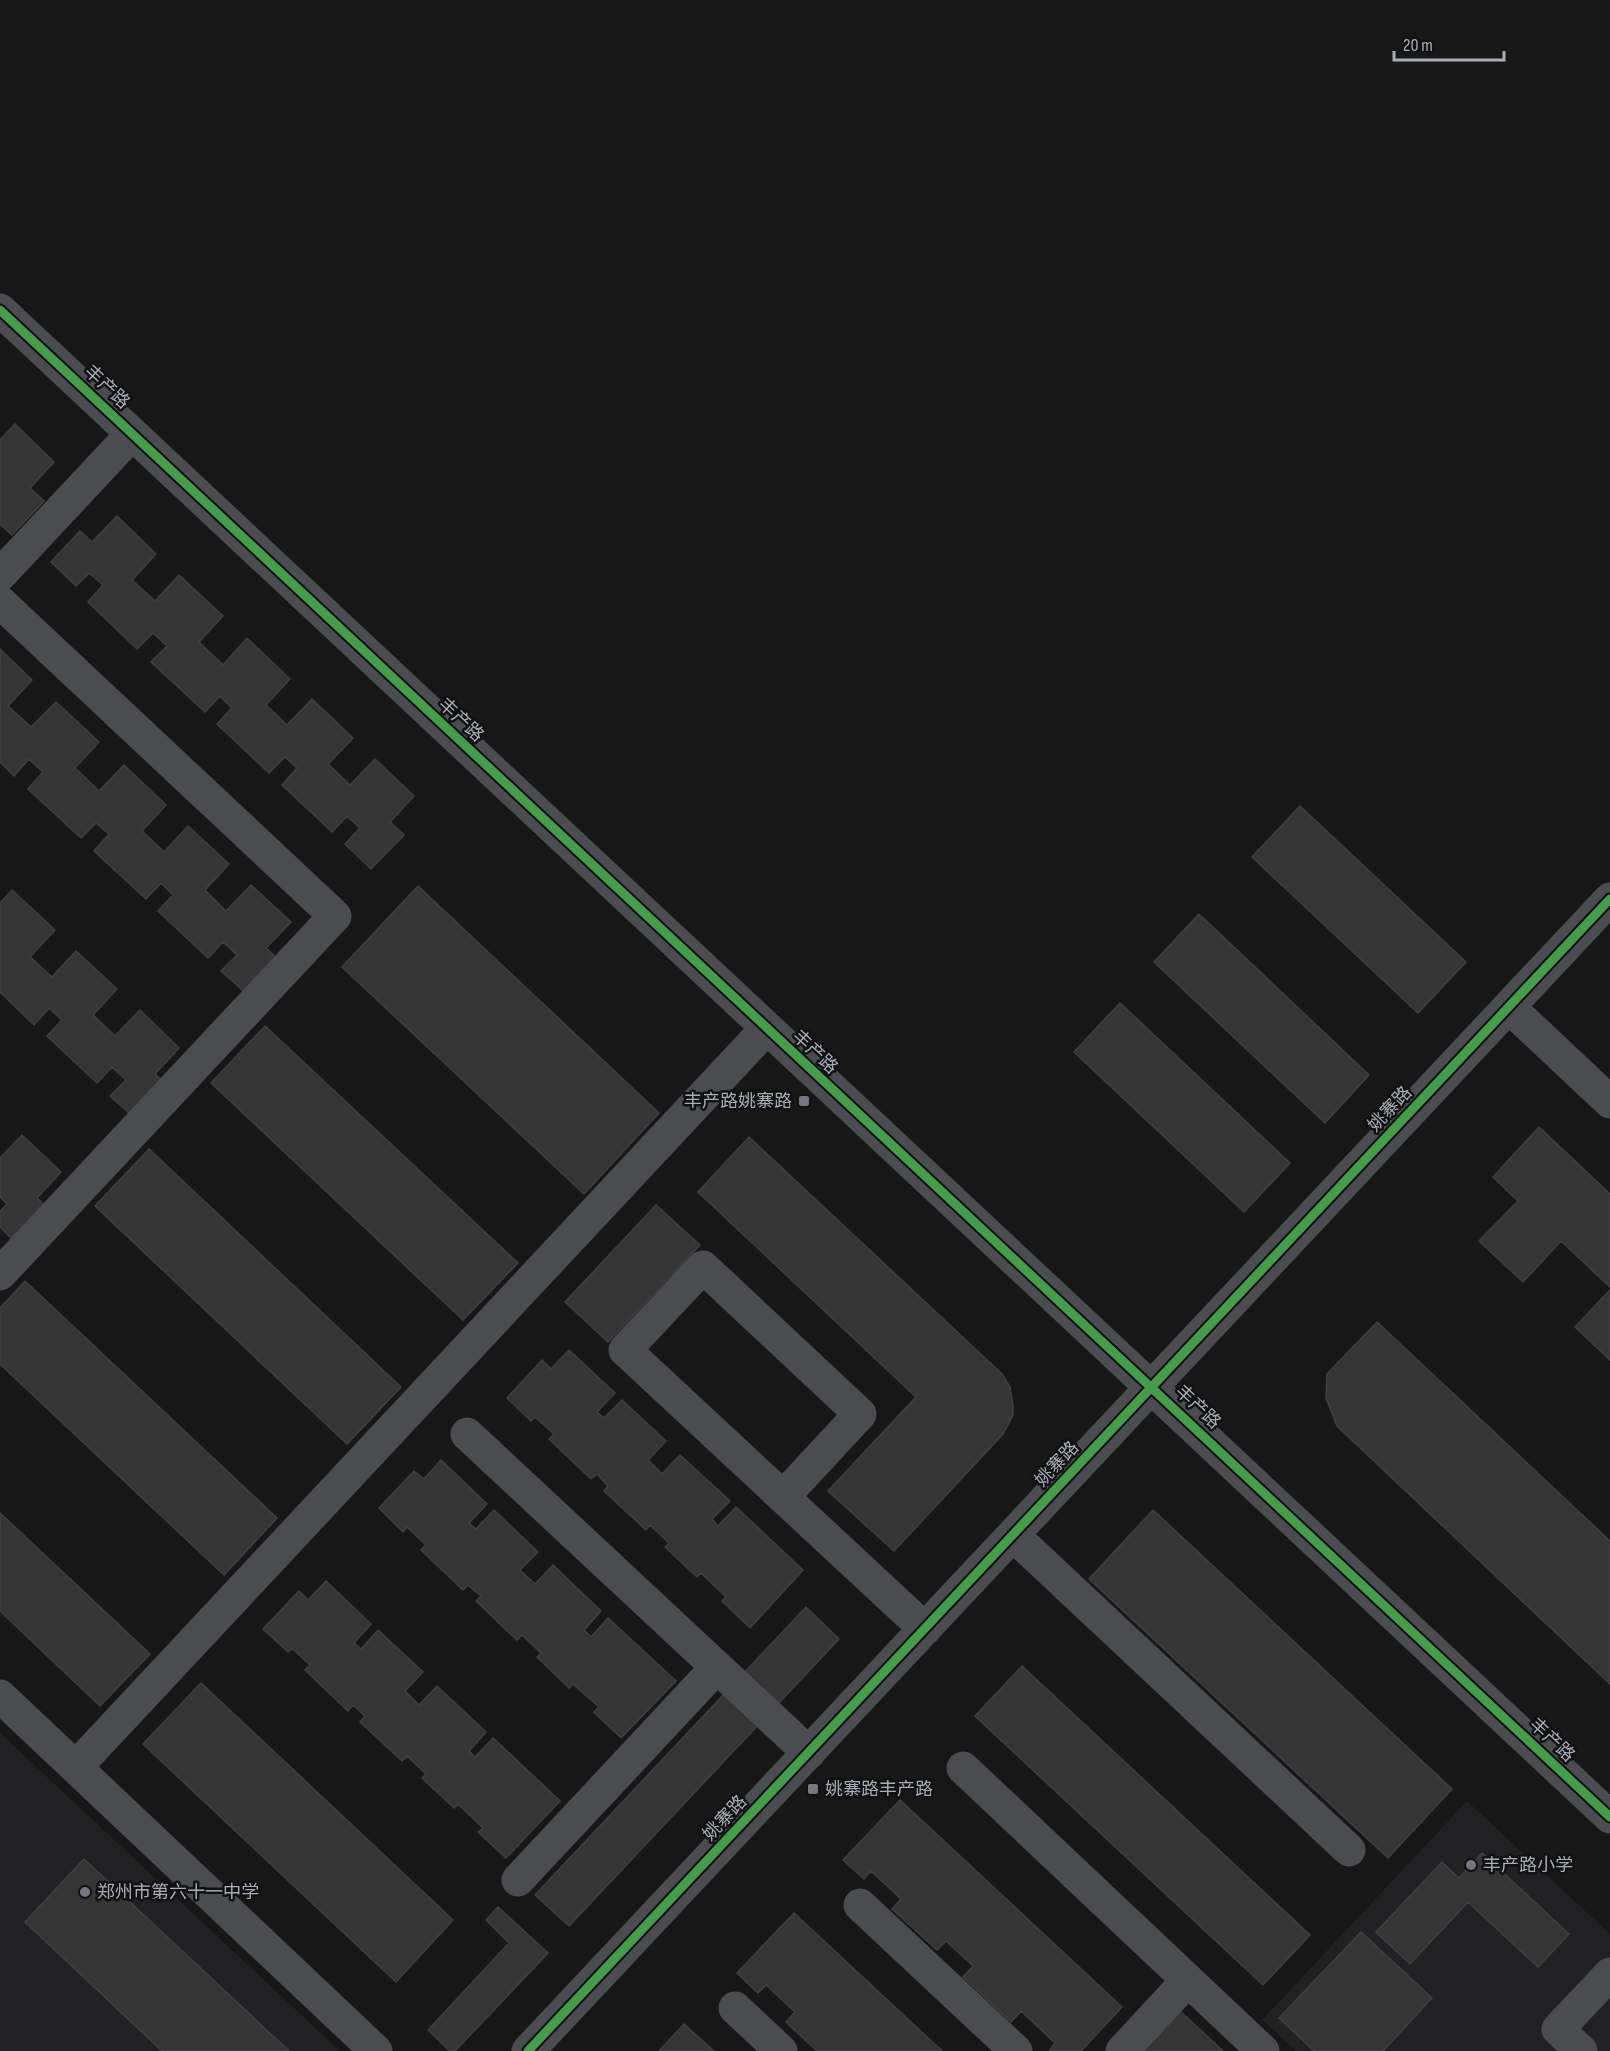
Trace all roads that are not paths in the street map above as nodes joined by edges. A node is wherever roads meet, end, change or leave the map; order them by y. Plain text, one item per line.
1 (0, 310) edge
2 (132, 434) junction
3 (0, 575) edge
4 (0, 602) edge
5 (1610, 899) edge
6 (1509, 1007) junction
7 (766, 1029) junction
8 (1610, 1102) edge
9 (0, 1274) edge
10 (1152, 1386) junction
11 (468, 1434) dead end
12 (783, 1497) junction
13 (1013, 1535) junction
14 (925, 1629) junction
15 (717, 1667) junction
16 (0, 1696) edge
17 (808, 1753) junction
18 (76, 1767) junction
19 (963, 1768) dead end
20 (1610, 1817) edge
21 (1349, 1850) dead end
22 (518, 1880) dead end
23 (860, 1905) dead end
24 (1610, 1974) edge
25 (1188, 1980) junction
26 (735, 2008) dead end
27 (376, 2051) edge
28 (528, 2051) edge
29 (781, 2051) edge
30 (1016, 2051) edge
31 (1122, 2051) edge
32 (1263, 2051) edge
33 (1581, 2051) edge

1 - 2 street, 丰产路
2 - 3 street
2 - 7 street, 丰产路
4 - 9 street
5 - 6 street, 姚寨路
6 - 8 street
6 - 10 street, 姚寨路
7 - 10 street, 丰产路
7 - 18 street
10 - 13 street, 姚寨路
10 - 20 street, 丰产路
11 - 15 street
12 - 12 street
12 - 14 street
13 - 14 street, 姚寨路
13 - 21 street
14 - 17 street, 姚寨路
15 - 17 street
15 - 22 street
16 - 18 street
17 - 28 street, 姚寨路
18 - 27 street
19 - 25 street
23 - 30 street
24 - 33 street
25 - 31 street
25 - 32 street
26 - 29 street

